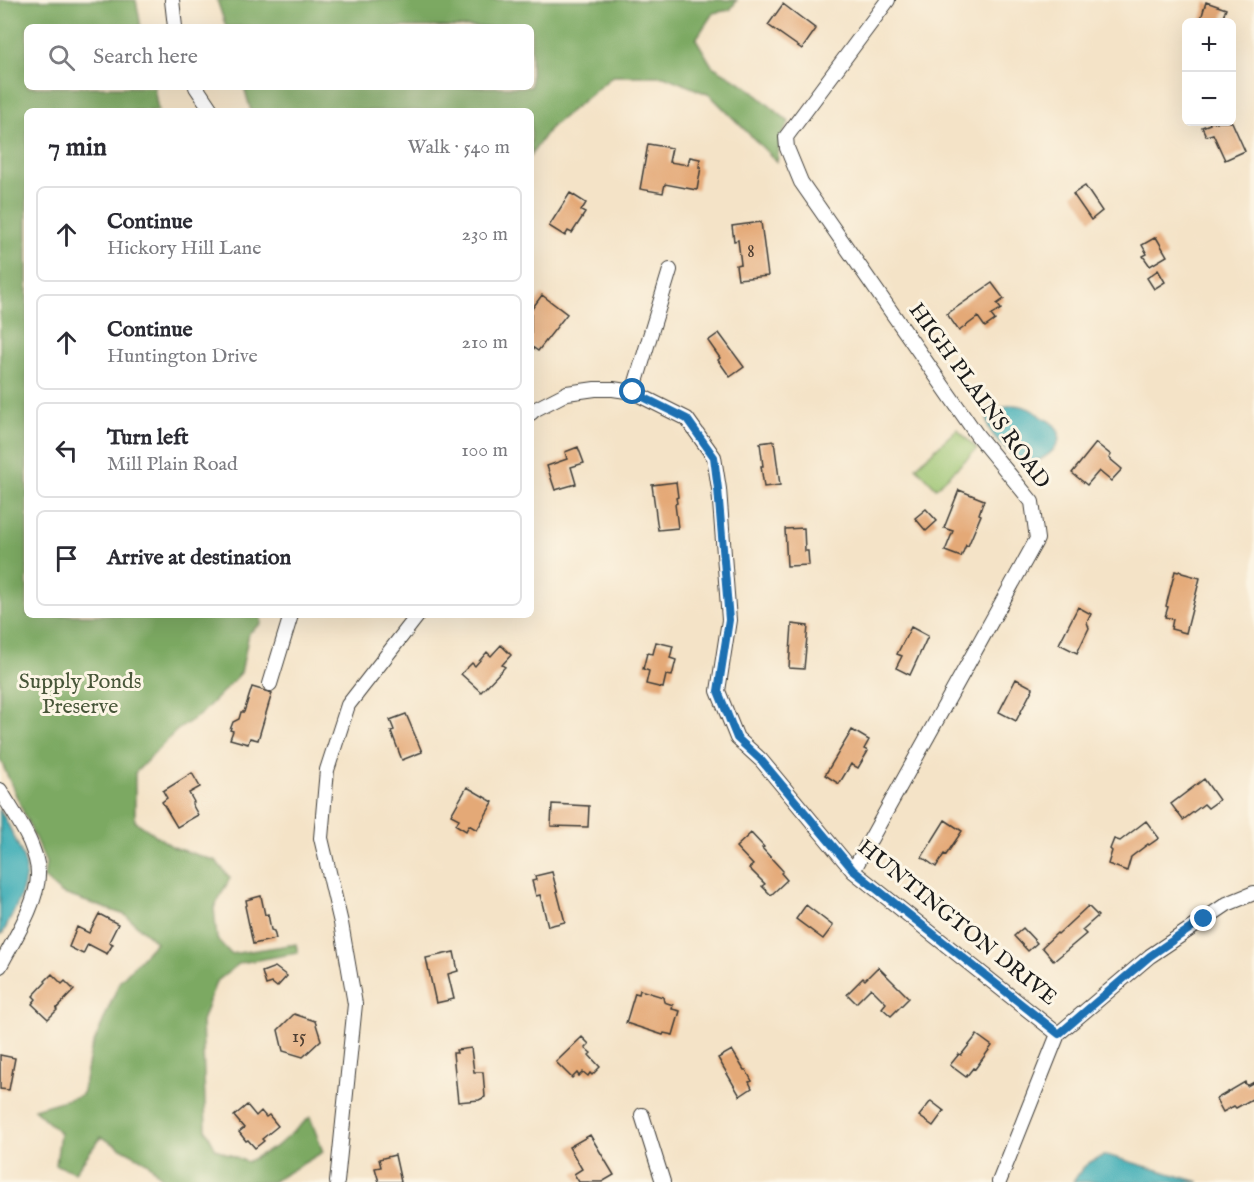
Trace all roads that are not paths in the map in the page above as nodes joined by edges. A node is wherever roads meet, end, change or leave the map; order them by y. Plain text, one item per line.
1 (172, 0) edge
2 (888, 0) edge
3 (175, 24) edge
4 (198, 90) edge
5 (210, 108) edge
6 (670, 270) dead end
7 (633, 392) junction
8 (534, 410) edge
9 (290, 618) edge
10 (416, 618) edge
11 (270, 684) dead end
12 (0, 790) edge
13 (854, 871) junction
14 (1254, 892) edge
15 (0, 966) edge
16 (1059, 1034) junction
17 (642, 1115) dead end
18 (337, 1182) edge
19 (663, 1182) edge
20 (999, 1182) edge

1 - 3 street
2 - 13 street, HIGH PLAINS ROAD
4 - 5 street
6 - 7 street
7 - 8 street
7 - 13 street, HUNTINGTON DRIVE
9 - 11 street
10 - 18 street
12 - 15 street
13 - 16 street, HUNTINGTON DRIVE
14 - 16 street
16 - 20 street
17 - 19 street

